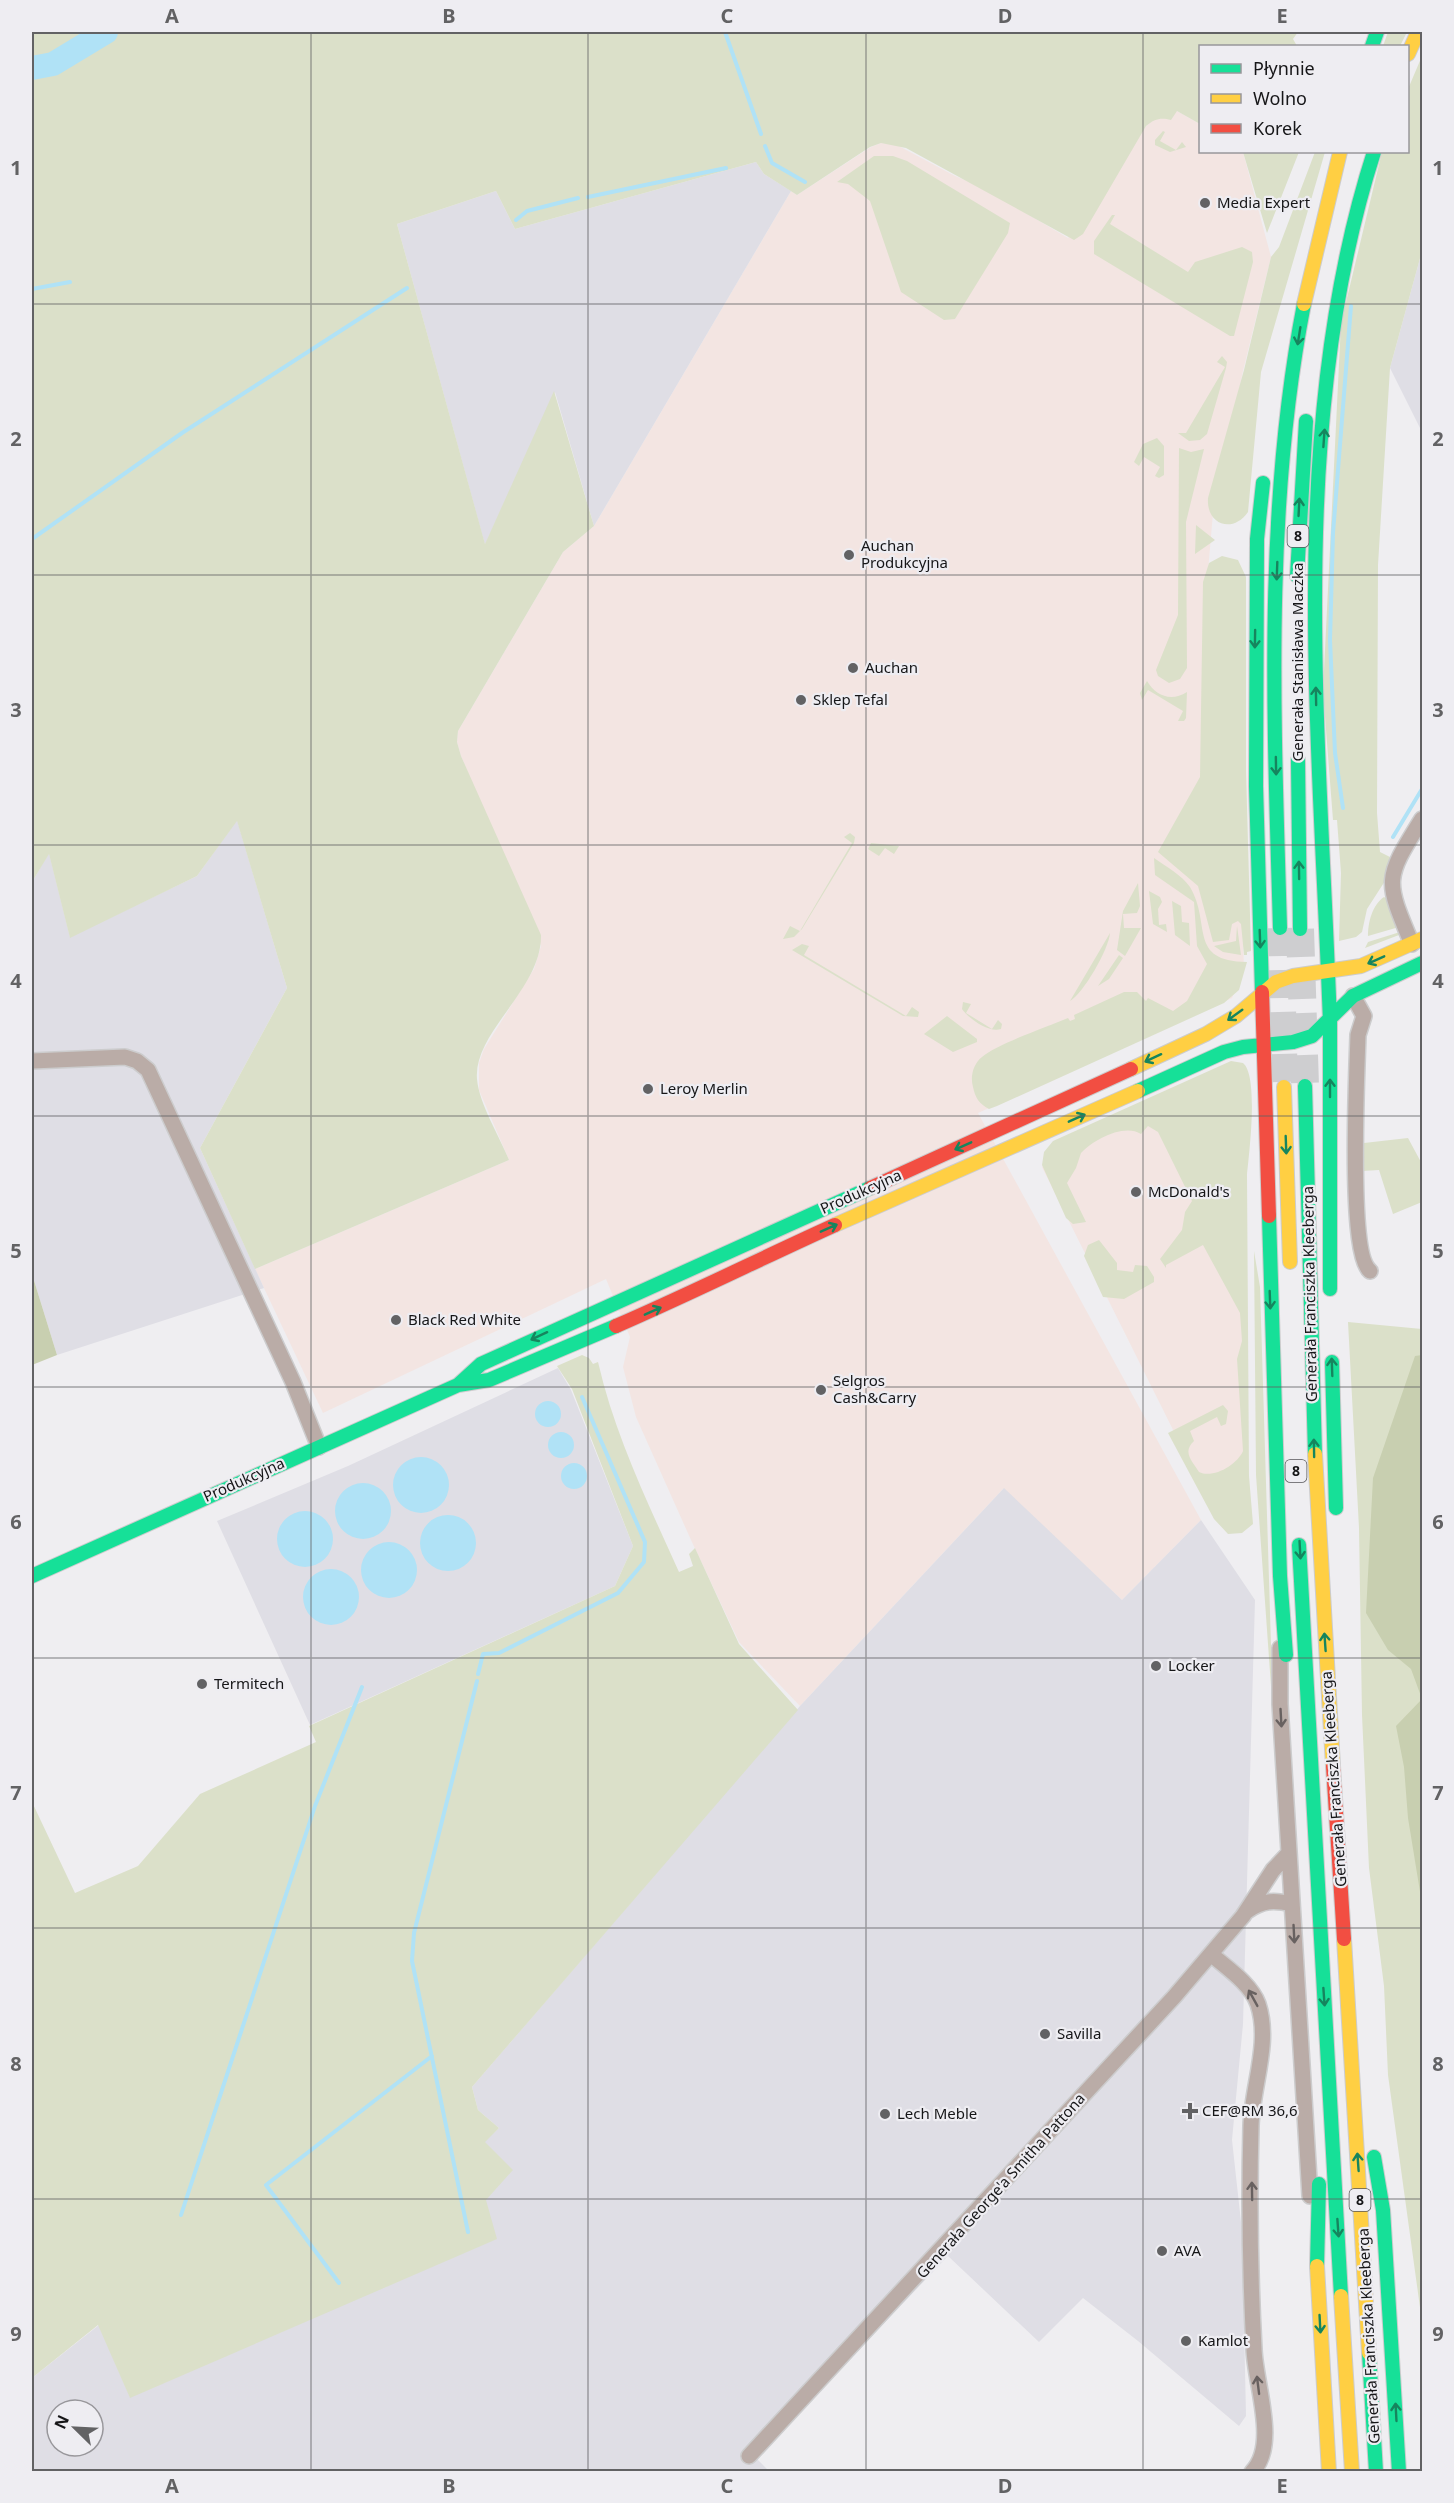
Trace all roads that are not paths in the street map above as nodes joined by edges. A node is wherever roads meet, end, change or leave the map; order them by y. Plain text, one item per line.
1 (1418, 32) edge
2 (1409, 50) edge
3 (1339, 153) edge
4 (1339, 153) edge
5 (1367, 153) edge
6 (1374, 153) edge
7 (1326, 291) dead end
8 (1290, 301) dead end
9 (1322, 312) dead end
10 (1315, 356) dead end
11 (1307, 411) dead end
12 (1265, 464) dead end
13 (1297, 590) dead end
14 (1298, 742) dead end
15 (1422, 819) edge
16 (1280, 928) tunnel mouth
17 (1300, 929) tunnel mouth
18 (1418, 942) edge
19 (1422, 963) edge
20 (1328, 973) junction
21 (1261, 994) junction
22 (1353, 996) junction
23 (1330, 1021) junction
24 (1263, 1046) junction
25 (32, 1061) edge
26 (1305, 1086) tunnel mouth
27 (1284, 1087) tunnel mouth
28 (1370, 1271) dead end
29 (1290, 1276) dead end
30 (1330, 1309) dead end
31 (592, 1313) junction
32 (599, 1334) junction
33 (1331, 1342) dead end
34 (458, 1385) junction
35 (319, 1447) junction
36 (1298, 1526) dead end
37 (1338, 1528) dead end
38 (32, 1576) edge
39 (1280, 1576) junction
40 (1344, 1704) dead end
41 (1337, 1805) junction
42 (1288, 1853) junction
43 (1314, 1855) junction
44 (1292, 1904) junction
45 (1247, 1911) junction
46 (1212, 1955) junction
47 (1348, 2012) junction
48 (1325, 2023) junction
49 (1317, 2266) junction
50 (749, 2456) dead end
51 (1399, 2471) edge
52 (1252, 2472) edge
53 (1329, 2472) edge
54 (1352, 2472) edge
55 (1376, 2472) edge

1 - 2 main road
3 - 8 main road
4 -> 16 main road, Generała Stanisława Maczka / 8
5 - 7 main road
20 -> 6 main road
9 - 10 main road
13 -> 11 main road, Generała Stanisława Maczka / 8
12 -> 21 main road
17 -> 14 main road, Generała Stanisława Maczka
15 - 18 street
18 -> 20 main road
19 - 22 main road
20 - 21 main road, Produkcyjna
20 - 23 main road
21 - 24 main road
21 -> 31 main road, Produkcyjna
22 - 23 main road
22 - 28 street
23 - 24 main road, Produkcyjna
30 -> 23 main road
32 -> 24 main road, Produkcyjna
24 -> 39 main road
25 - 35 street
41 -> 26 main road, Generała Franciszka Kleeberga / 8
27 -> 29 main road, Generała Franciszka Kleeberga
31 - 32 main road
31 -> 34 main road, Produkcyjna
32 - 34 main road, Produkcyjna
37 -> 33 main road
34 - 35 main road, Produkcyjna
35 - 38 main road, Produkcyjna
36 -> 43 main road, Generała Franciszka Kleeberga / 8
39 -> 42 street
39 - 43 main road
40 - 41 main road
41 - 47 main road, Generała Franciszka Kleeberga / 8
42 - 44 street
42 - 45 street, Generała George'a Smitha Pattona
43 -> 48 main road, Generała Franciszka Kleeberga / 8
44 - 45 street, Generała George'a Smitha Pattona
44 -> 49 street
45 - 46 street, Generała George'a Smitha Pattona
46 - 50 street, Generała George'a Smitha Pattona
52 -> 46 street
51 -> 47 main road
55 -> 47 main road, Generała Franciszka Kleeberga / 8
48 - 49 main road
48 -> 54 main road, Generała Franciszka Kleeberga / 8
49 -> 53 main road

